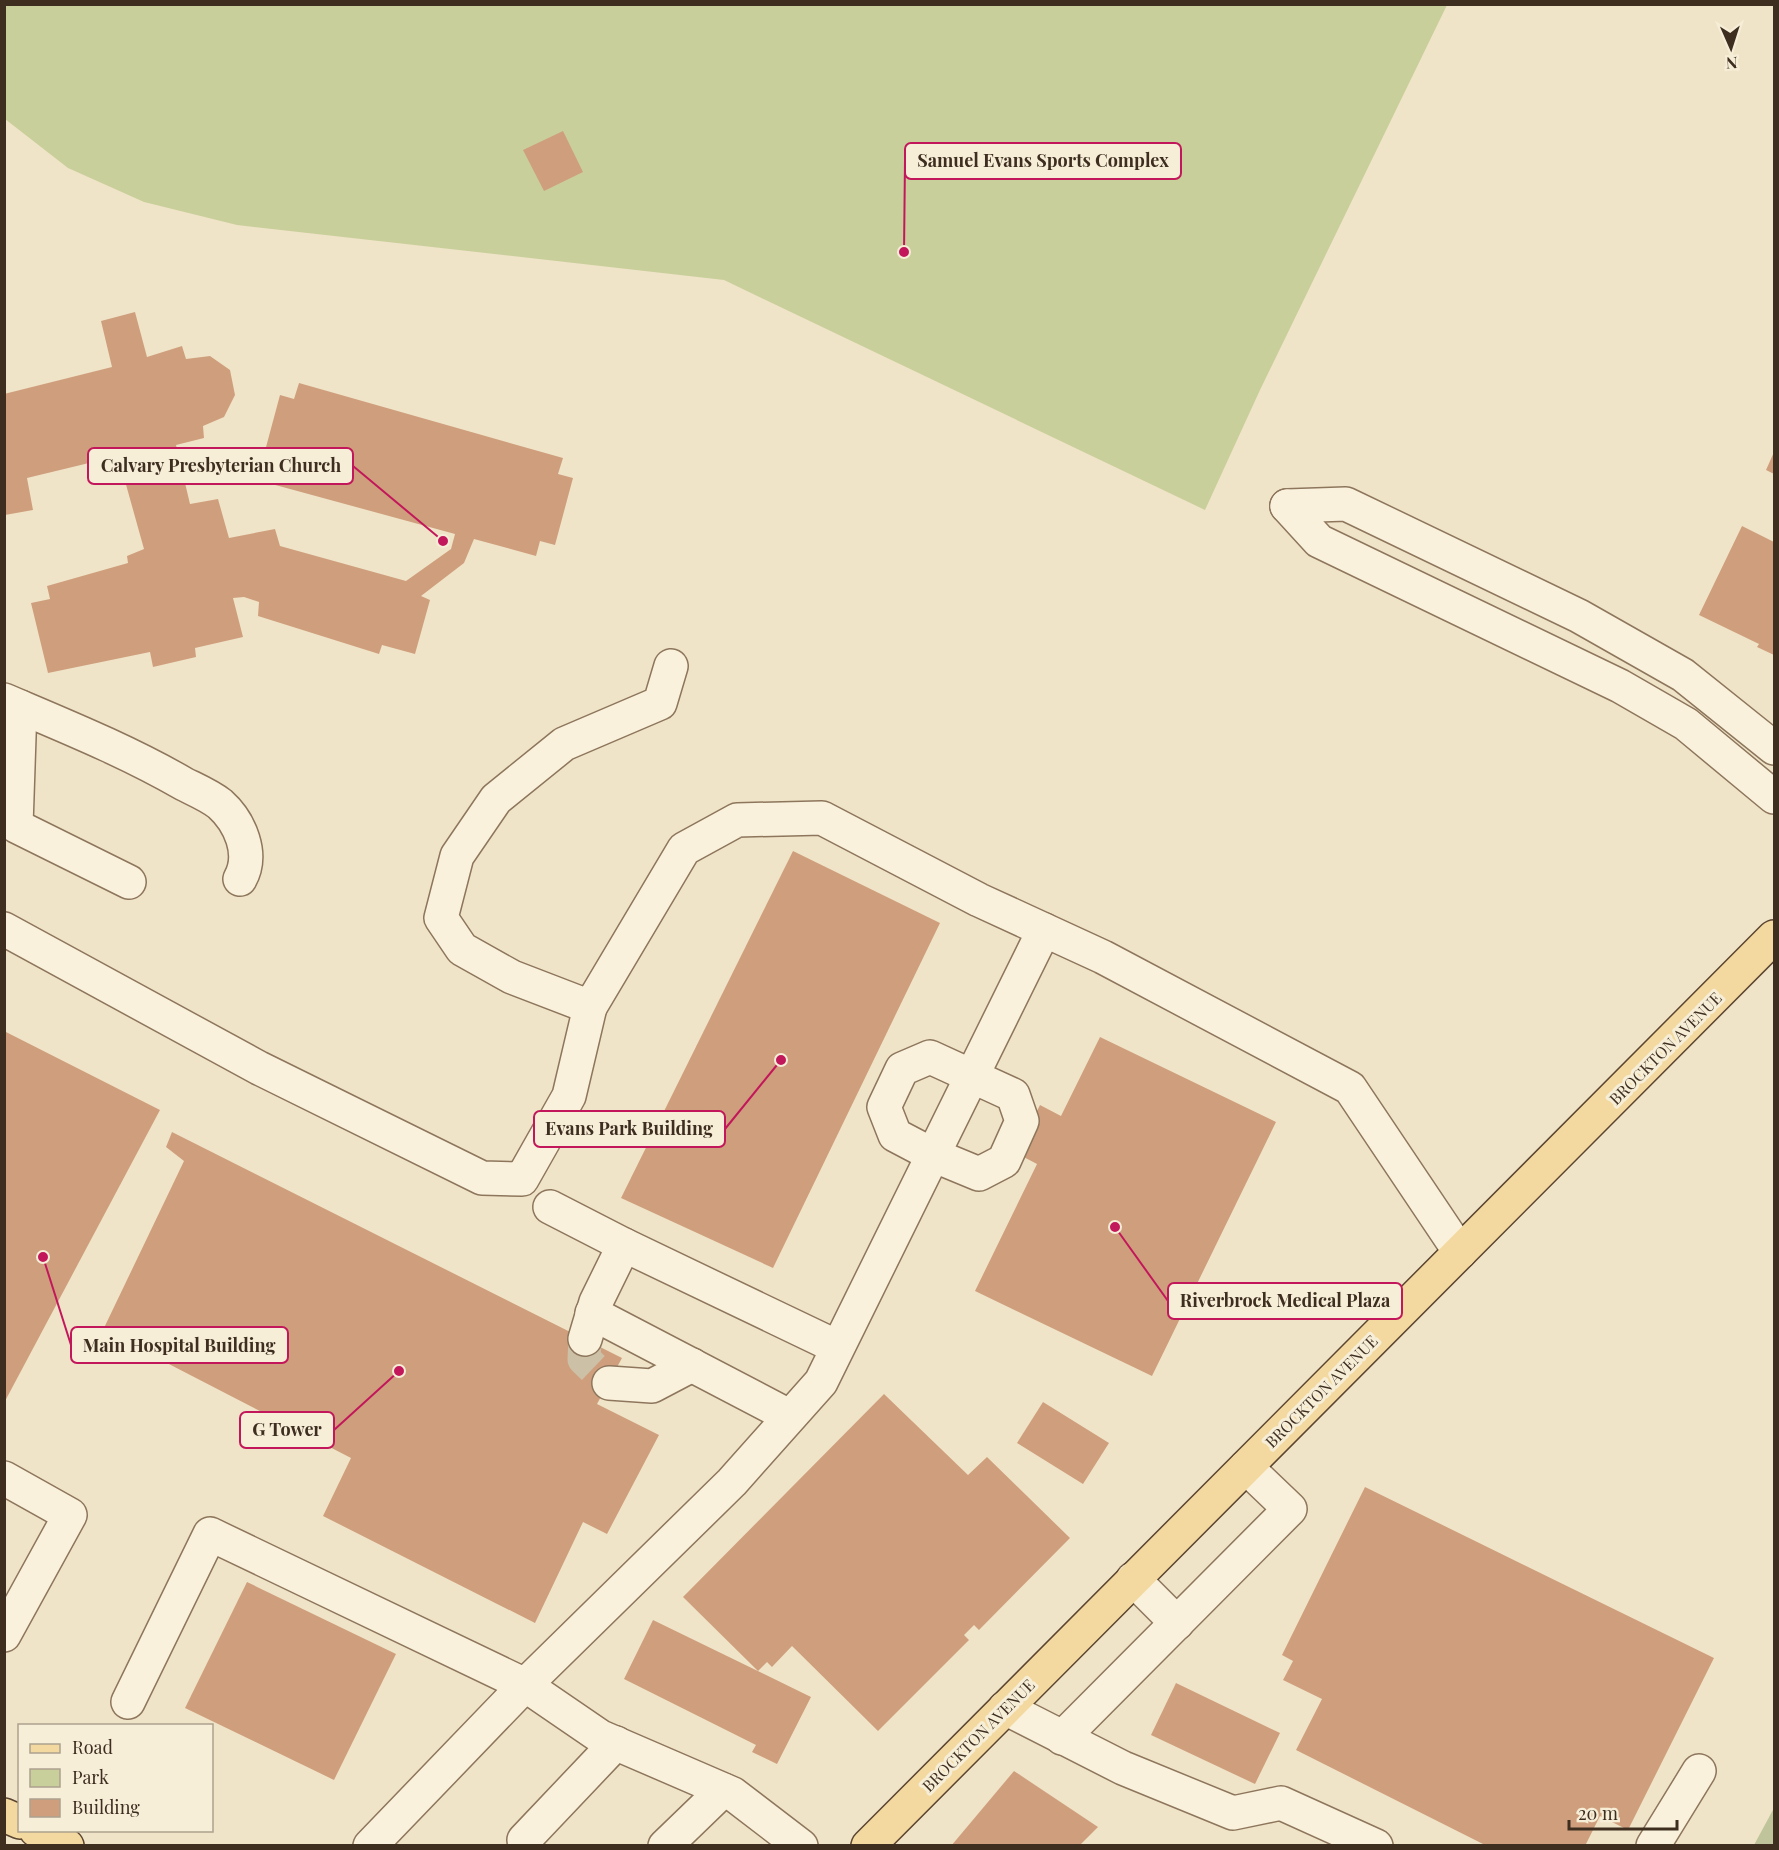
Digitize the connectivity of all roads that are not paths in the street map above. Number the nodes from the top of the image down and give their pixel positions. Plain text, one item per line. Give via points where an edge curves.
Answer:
1 (671, 666) dead end
2 (12, 703) edge
3 (1774, 748) edge
4 (1774, 797) edge
5 (240, 879) dead end
6 (129, 882) dead end
7 (4, 929) edge
8 (1044, 930) junction
9 (1774, 937) edge
10 (590, 1007) junction
11 (972, 1075) junction
12 (933, 1155) junction
13 (550, 1207) dead end
14 (624, 1245) junction
15 (1460, 1252) junction
16 (837, 1347) junction
17 (692, 1365) junction
18 (609, 1383) tunnel mouth
19 (789, 1416) junction
20 (1246, 1467) junction
21 (4, 1478) edge
22 (1134, 1580) junction
23 (1177, 1623) junction
24 (4, 1635) edge
25 (525, 1685) junction
26 (128, 1702) dead end
27 (1005, 1708) junction
28 (1062, 1738) junction
29 (616, 1743) junction
30 (1699, 1771) dead end
31 (723, 1790) junction
32 (4, 1815) edge
33 (18, 1821) edge
34 (40, 1832) edge
35 (881, 1842) edge
36 (526, 1843) edge
37 (67, 1845) edge
38 (370, 1845) edge
39 (665, 1845) edge
40 (801, 1845) edge
41 (1376, 1845) edge
42 (1653, 1845) edge

1 - 10 lane via 660,702 564,744 496,799 457,856 441,918 462,949 512,977
2 - 5 lane via 161,771 220,804 240,828 246,852
2 - 6 lane via 16,826
3 - 4 lane via 1683,675 1579,616 1346,504 1287,506 1319,541 1620,686 1686,724
7 - 10 lane via 259,1068 482,1178 522,1179 569,1096
8 - 10 lane via 822,818 737,820 684,849
8 - 11 lane
8 - 15 lane via 1103,957 1350,1088
9 - 15 main road, BROCKTON AVENUE
11 - 12 lane
11 - 12 lane via 930,1057 902,1069 884,1107 895,1134
11 - 12 lane via 1012,1095 1022,1121 1004,1161 979,1174
12 - 16 lane
13 - 14 lane
14 - 16 lane
14 - 17 lane via 589,1326
15 - 20 main road, BROCKTON AVENUE
16 - 19 lane via 820,1382
17 - 18 lane via 652,1386
17 - 19 lane
19 - 25 lane via 732,1482
20 - 22 main road, BROCKTON AVENUE
20 - 23 lane via 1290,1509
21 - 24 lane via 70,1515
22 - 23 lane
22 - 27 main road, BROCKTON AVENUE
23 - 28 lane
25 - 26 lane via 210,1534
25 - 29 lane via 601,1737
25 - 38 lane
27 - 28 lane
27 - 35 main road, BROCKTON AVENUE
28 - 41 lane via 1233,1813 1281,1803
29 - 31 lane
29 - 36 lane
30 - 42 lane
31 - 39 lane
31 - 40 lane
32 - 33 main road
34 - 37 main road

